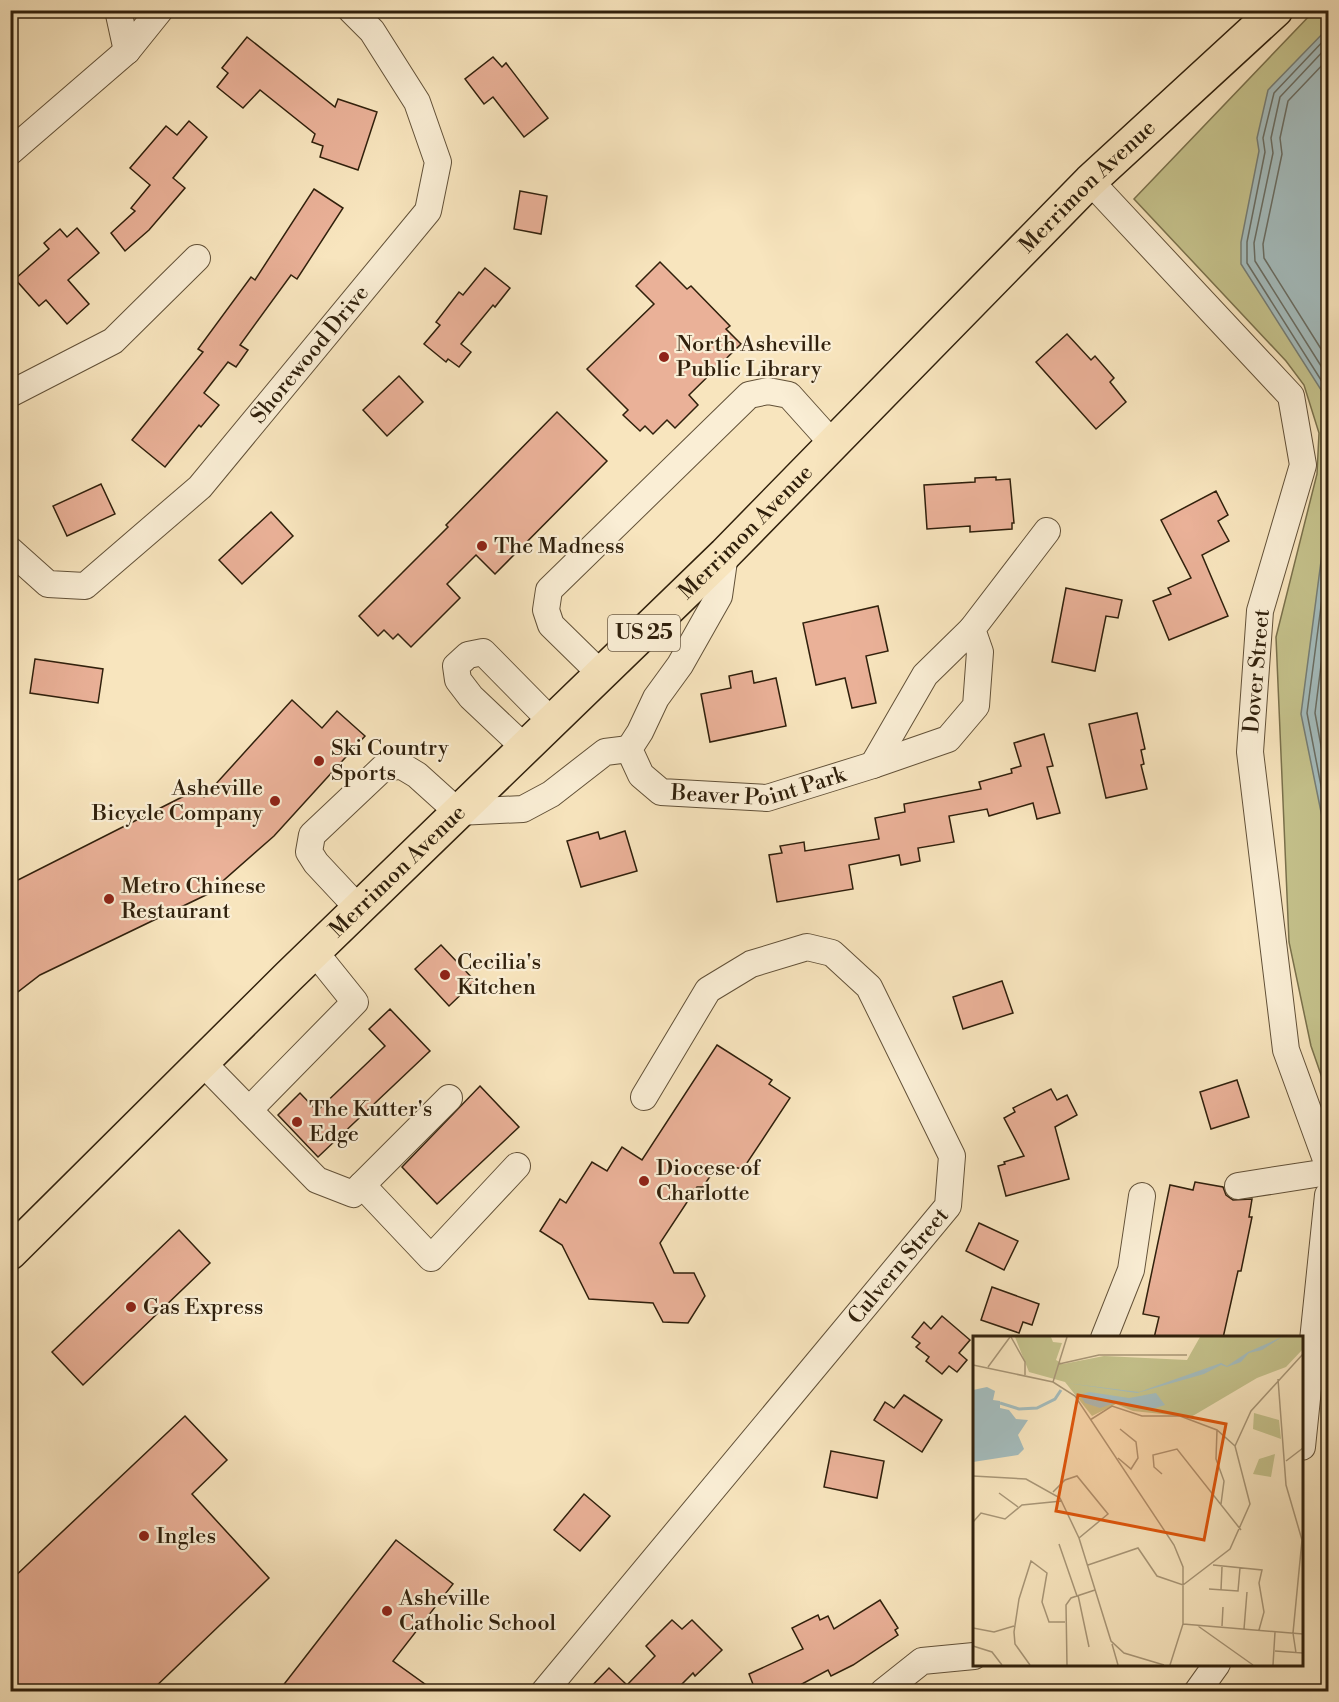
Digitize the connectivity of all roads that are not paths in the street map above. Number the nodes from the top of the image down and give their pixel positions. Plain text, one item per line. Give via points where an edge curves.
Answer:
1 (117, 10) edge
2 (160, 10) edge
3 (351, 10) edge
4 (1276, 10) edge
5 (128, 51) junction
6 (10, 152) edge
7 (1090, 180) junction
8 (197, 258) dead end
9 (10, 394) edge
10 (833, 444) junction
11 (1047, 531) dead end
12 (10, 550) edge
13 (725, 554) junction
14 (972, 629) junction
15 (601, 674) junction
16 (552, 722) junction
17 (525, 748) junction
18 (629, 749) junction
19 (873, 765) junction
20 (458, 812) junction
21 (359, 909) junction
22 (314, 951) junction
23 (202, 1062) junction
24 (644, 1097) dead end
25 (449, 1098) dead end
26 (249, 1110) junction
27 (1329, 1165) edge
28 (518, 1166) dead end
29 (1329, 1172) edge
30 (362, 1185) junction
31 (1238, 1186) dead end
32 (1329, 1195) edge
33 (1142, 1196) dead end
34 (10, 1253) edge
35 (1105, 1336) edge
36 (1303, 1435) edge
37 (973, 1656) edge
38 (1215, 1666) edge
39 (544, 1692) edge
40 (883, 1692) edge
41 (1197, 1692) edge

1 - 5 street
2 - 5 street
3 - 12 street, Shorewood Drive via 372,31 417,102 438,162 428,212 200,487 85,586 48,584
4 - 7 main road, Merrimon Avenue / US 25
5 - 6 street
7 - 10 main road, Merrimon Avenue / US 25
7 - 27 street, Dover Street via 1291,396 1303,465 1260,611 1250,752 1286,1050
8 - 9 street via 113,341
10 - 13 main road, Merrimon Avenue / US 25
10 - 15 street via 789,395 768,391 749,395 549,590 546,609 551,625
11 - 14 street, Beaver Point Park
13 - 15 main road, Merrimon Avenue / US 25
13 - 18 street via 718,596
14 - 19 street, Beaver Point Park via 925,675
14 - 19 street, Beaver Point Park via 980,652 976,706 948,739
15 - 16 main road, Merrimon Avenue / US 25
16 - 17 main road, Merrimon Avenue / US 25
16 - 17 street via 483,652 468,655 456,666 458,680 471,697
17 - 20 main road, Merrimon Avenue / US 25
18 - 19 street, Beaver Point Park via 641,775 661,792 767,798
18 - 20 street via 605,752 551,794 523,809
20 - 21 main road, Merrimon Avenue / US 25
20 - 21 street via 402,765 384,767 312,835 309,852
21 - 22 main road, Merrimon Avenue / US 25
22 - 23 main road, Merrimon Avenue / US 25
22 - 26 street via 355,1002
23 - 26 street
23 - 34 main road, Merrimon Avenue / US 25
24 - 39 street, Culvern Street via 708,990 752,964 807,947 832,953 869,987 952,1156 948,1206
25 - 30 street
26 - 30 street via 317,1180 353,1194
28 - 30 street via 431,1258
29 - 31 street
32 - 36 street
33 - 35 street via 1131,1270
37 - 40 street via 922,1661
38 - 41 street

